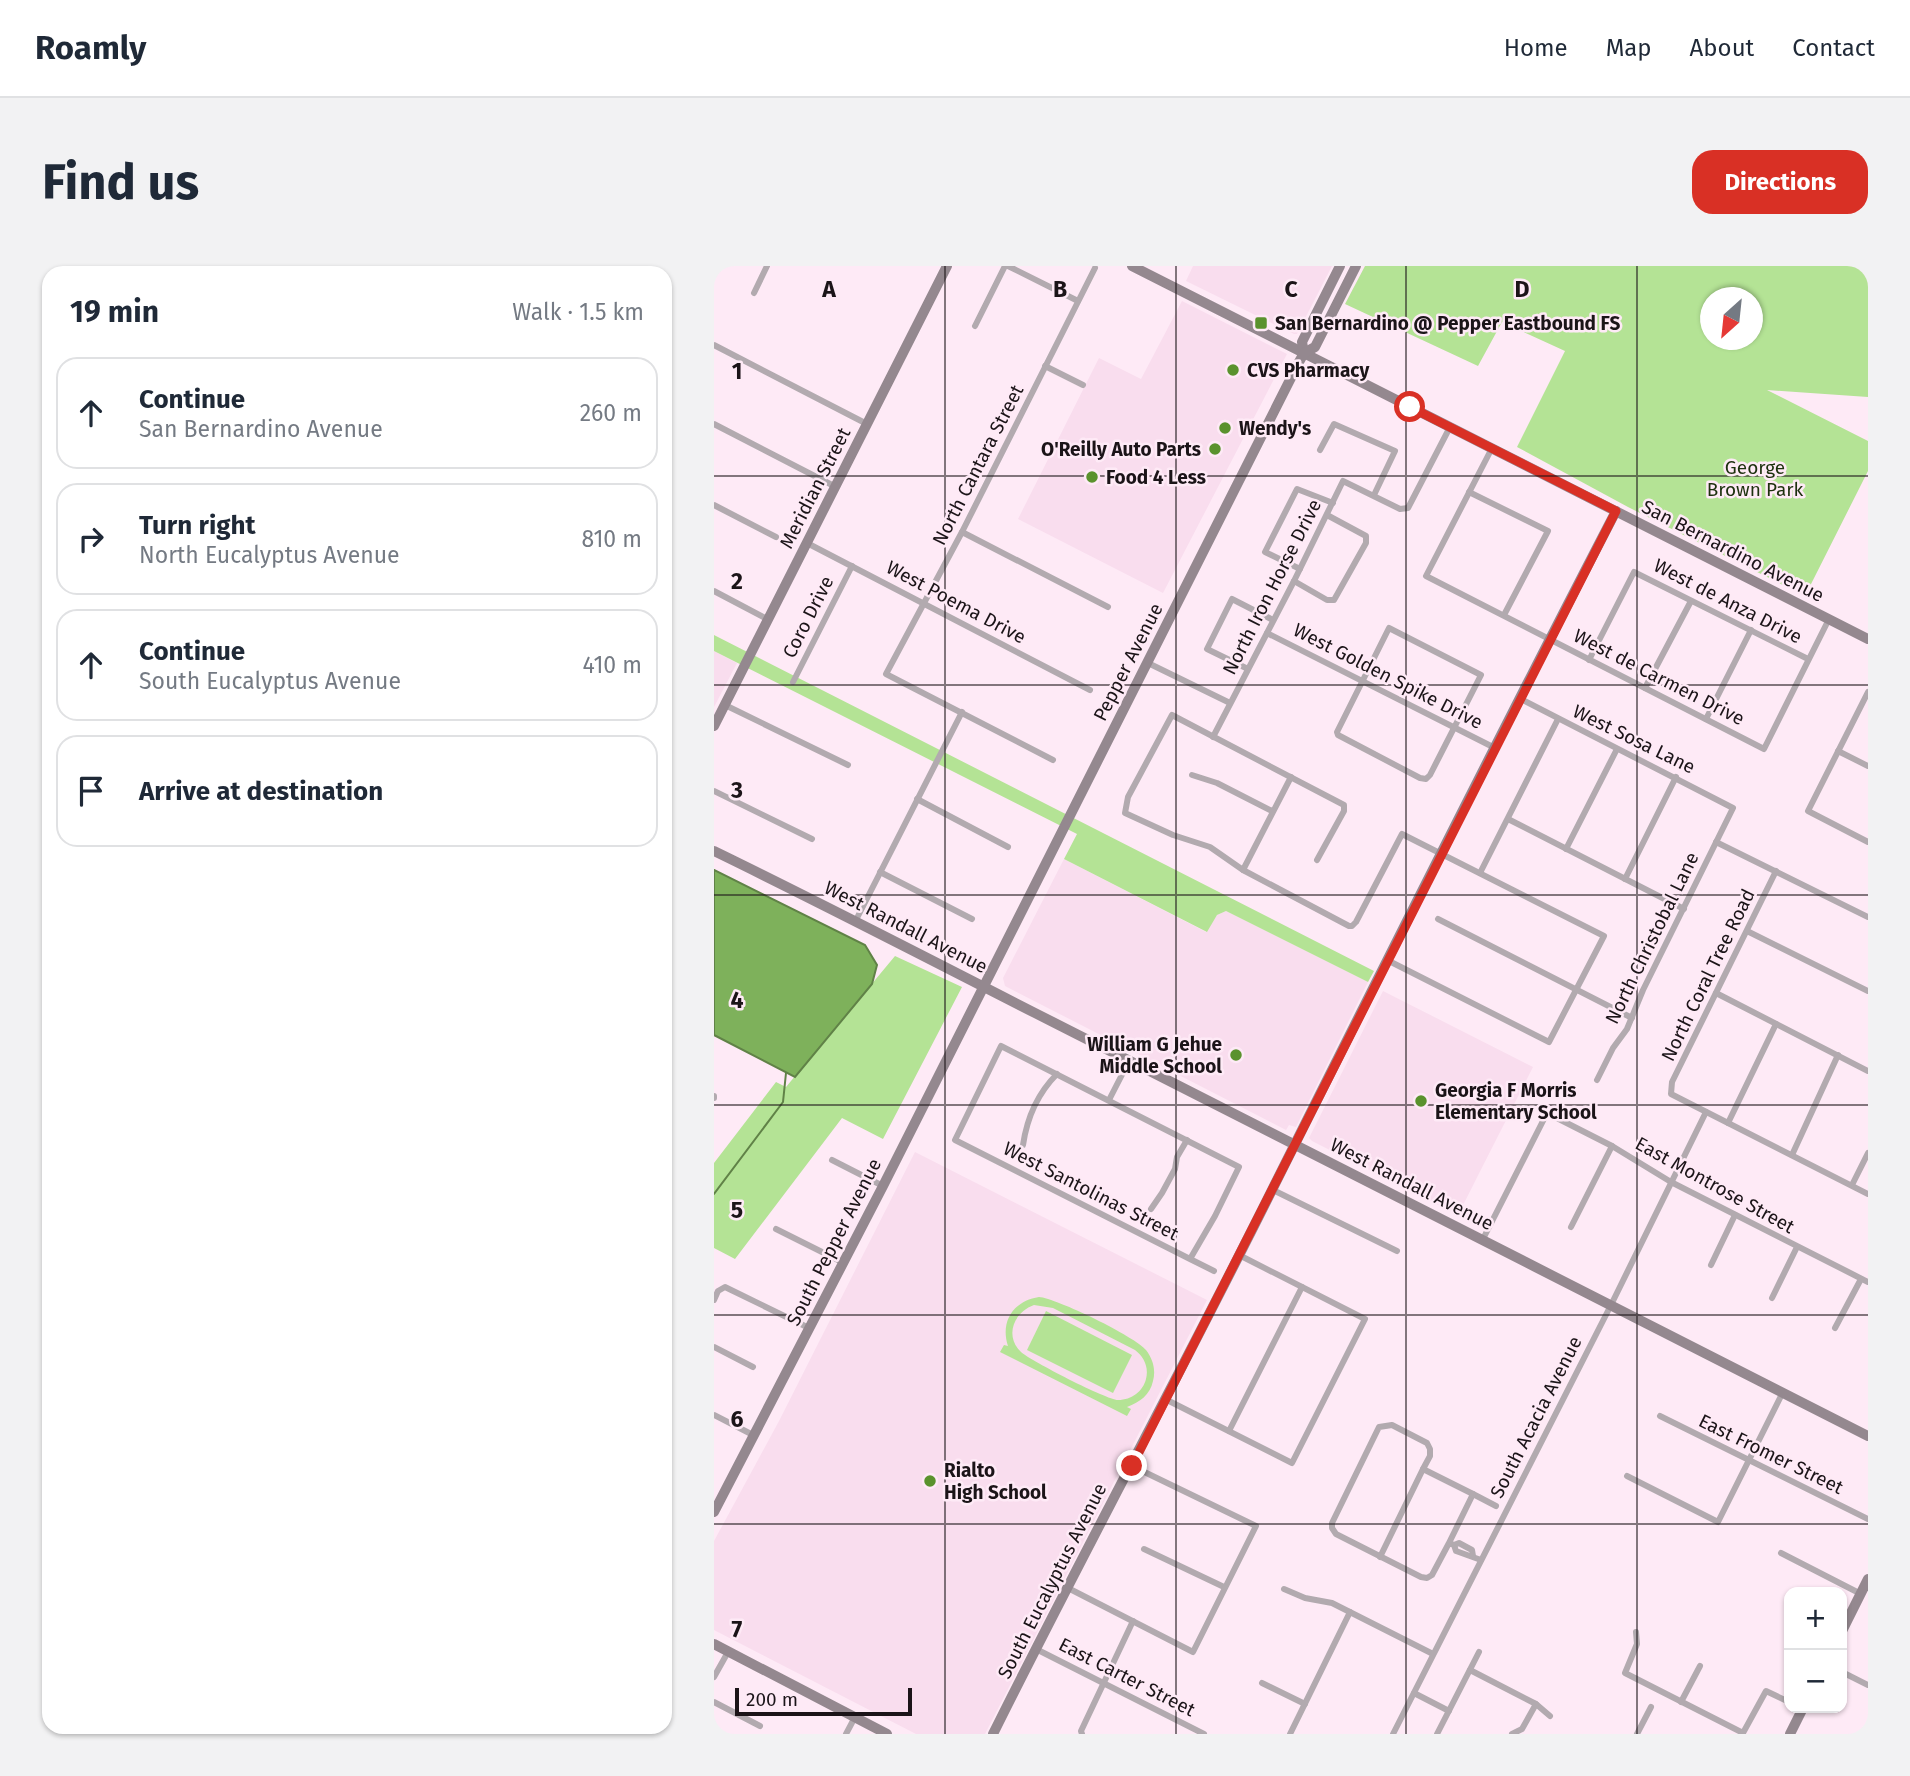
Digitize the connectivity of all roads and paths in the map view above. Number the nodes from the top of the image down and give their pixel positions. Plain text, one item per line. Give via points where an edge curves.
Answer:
1 (767, 266) edge
2 (947, 266) edge
3 (1007, 266) edge
4 (1132, 266) edge
5 (1340, 266) edge
6 (1356, 266) edge
7 (1095, 268) dead end
8 (754, 293) dead end
9 (1078, 301) junction
10 (975, 326) dead end
11 (714, 345) edge
12 (1304, 353) junction
13 (1045, 366) junction
14 (1083, 385) dead end
15 (714, 424) edge
16 (867, 424) junction
17 (1450, 427) junction
18 (1492, 448) junction
19 (1320, 450) dead end
20 (836, 487) junction
21 (1469, 492) junction
22 (1374, 495) junction
23 (1333, 503) junction
24 (714, 505) edge
25 (1616, 511) junction
26 (1327, 514) junction
27 (962, 532) junction
28 (776, 537) dead end
29 (807, 543) junction
30 (852, 566) junction
31 (1300, 569) junction
32 (1294, 581) junction
33 (714, 591) edge
34 (1691, 600) junction
35 (923, 602) junction
36 (1108, 607) dead end
37 (1504, 615) junction
38 (1829, 619) junction
39 (769, 620) junction
40 (1273, 620) junction
41 (1751, 630) junction
42 (1267, 633) junction
43 (1551, 639) junction
44 (1868, 639) edge
45 (1808, 659) junction
46 (1589, 660) junction
47 (1148, 663) junction
48 (1248, 669) junction
49 (1363, 681) junction
50 (793, 682) dead end
51 (1645, 688) junction
52 (1090, 690) dead end
53 (1868, 692) edge
54 (1521, 699) junction
55 (1230, 704) junction
56 (725, 705) junction
57 (962, 712) junction
58 (1558, 719) junction
59 (1706, 719) junction
60 (714, 726) edge
61 (1454, 728) junction
62 (1213, 737) junction
63 (1495, 748) junction
64 (1617, 749) junction
65 (1838, 751) junction
66 (1053, 760) dead end
67 (848, 765) dead end
68 (1868, 766) edge
69 (1192, 775) dead end
70 (1291, 777) junction
71 (1676, 777) junction
72 (714, 791) edge
73 (917, 799) junction
74 (1733, 808) joint
75 (1272, 811) junction
76 (1508, 819) junction
77 (812, 839) dead end
78 (1716, 842) junction
79 (1868, 842) edge
80 (1008, 847) dead end
81 (1566, 849) junction
82 (714, 851) edge
83 (1441, 852) junction
84 (1317, 860) dead end
85 (1243, 870) junction
86 (1776, 871) junction
87 (880, 872) junction
88 (1480, 873) junction
89 (1625, 878) junction
90 (1684, 909) junction
91 (1868, 917) edge
92 (972, 919) dead end
93 (1437, 919) dead end
94 (856, 920) junction
95 (1747, 931) junction
96 (1389, 961) junction
97 (984, 987) junction
98 (1576, 990) junction
99 (1868, 991) edge
100 (1716, 993) junction
101 (1632, 1018) junction
102 (1776, 1024) junction
103 (1838, 1055) junction
104 (1129, 1061) junction
105 (1868, 1071) edge
106 (1057, 1074) junction
107 (1597, 1080) dead end
108 (1109, 1100) junction
109 (1706, 1112) junction
110 (1728, 1123) junction
111 (1187, 1140) junction
112 (1294, 1145) junction
113 (1023, 1146) dead end
114 (1612, 1146) junction
115 (1868, 1153) edge
116 (1792, 1154) junction
117 (832, 1160) dead end
118 (1671, 1182) junction
119 (1852, 1185) junction
120 (883, 1186) junction
121 (1273, 1189) junction
122 (1868, 1194) edge
123 (1151, 1209) dead end
124 (1735, 1215) junction
125 (1571, 1227) dead end
126 (776, 1229) dead end
127 (1483, 1239) junction
128 (1797, 1247) junction
129 (1397, 1251) dead end
130 (1239, 1255) junction
131 (1190, 1259) junction
132 (842, 1262) junction
133 (1710, 1265) dead end
134 (1214, 1271) dead end
135 (1861, 1279) junction
136 (1868, 1283) edge
137 (1302, 1287) junction
138 (1772, 1298) dead end
139 (714, 1300) edge
140 (1612, 1303) junction
141 (809, 1328) junction
142 (1835, 1328) dead end
143 (714, 1347) edge
144 (753, 1367) dead end
145 (1783, 1392) junction
146 (1165, 1399) junction
147 (714, 1415) edge
148 (1661, 1416) dead end
149 (1229, 1431) junction
150 (755, 1436) junction
151 (1868, 1436) edge
152 (1749, 1462) junction
153 (1132, 1466) junction
154 (1423, 1469) junction
155 (1627, 1476) dead end
156 (1473, 1494) junction
157 (1496, 1506) dead end
158 (714, 1512) edge
159 (1868, 1519) edge
160 (1452, 1544) junction
161 (1466, 1547) junction
162 (1144, 1549) dead end
163 (1781, 1553) dead end
164 (1462, 1554) junction
165 (1473, 1556) junction
166 (1380, 1557) junction
167 (1481, 1560) junction
168 (1868, 1579) edge
169 (1066, 1587) junction
170 (1224, 1587) junction
171 (1284, 1589) dead end
172 (1861, 1594) junction
173 (1350, 1612) junction
174 (1133, 1621) junction
175 (1847, 1621) edge
176 (1636, 1632) dead end
177 (714, 1644) edge
178 (1036, 1649) junction
179 (728, 1651) junction
180 (1479, 1652) dead end
181 (1433, 1654) junction
182 (1700, 1667) dead end
183 (1470, 1670) junction
184 (1847, 1674) edge
185 (714, 1677) edge
186 (1262, 1683) dead end
187 (1102, 1684) junction
188 (1868, 1685) edge
189 (1414, 1693) junction
190 (1784, 1700) edge
191 (714, 1702) edge
192 (1681, 1702) junction
193 (1305, 1704) junction
194 (1536, 1704) junction
195 (1651, 1707) dead end
196 (1449, 1711) junction
197 (1800, 1713) edge
198 (1550, 1716) dead end
199 (855, 1717) junction
200 (760, 1726) dead end
201 (1743, 1733) edge
202 (846, 1734) edge
203 (887, 1734) edge
204 (993, 1734) edge
205 (1082, 1734) edge
206 (1204, 1734) edge
207 (1291, 1734) edge
208 (1393, 1734) edge
209 (1437, 1734) edge
210 (1512, 1734) edge
211 (1637, 1734) edge
212 (1790, 1734) edge

1 - 8 street
2 - 16 street, Meridian Street
3 - 9 street
3 - 10 street
4 - 12 street, San Bernardino Avenue
5 - 12 street, Pepper Avenue via 1302,342
6 - 12 street, Pepper Avenue via 1315,347
7 - 9 street, North Cantara Street
9 - 13 street, North Cantara Street
11 - 16 street
12 - 17 street, San Bernardino Avenue
12 - 47 street, Pepper Avenue
13 - 14 street
13 - 27 street, North Cantara Street
15 - 20 street
16 - 20 street, Meridian Street
17 - 18 street, San Bernardino Avenue
17 - 22 street via 1408,509
18 - 21 street
18 - 25 street, San Bernardino Avenue
19 - 22 street via 1334,424 1395,451
20 - 29 street, Meridian Street
21 - 37 street, West de Carmen Drive via 1426,576
21 - 37 street via 1548,531
22 - 23 street, North Iron Horse Drive via 1343,481
23 - 26 street, North Iron Horse Drive
23 - 31 street via 1297,489 1265,552
24 - 28 street
25 - 38 street, San Bernardino Avenue
25 - 43 street, South Eucalyptus Avenue
26 - 31 street, North Iron Horse Drive
26 - 32 street via 1366,536 1366,543 1334,600
27 - 35 street, North Cantara Street
27 - 36 street
29 - 30 street, West Poema Drive
29 - 39 street, Meridian Street
30 - 35 street, West Poema Drive
30 - 50 street, Coro Drive
31 - 32 street, North Iron Horse Drive
32 - 40 street, North Iron Horse Drive
33 - 39 street
34 - 41 street, West de Anza Drive
34 - 46 street, West de Anza Drive via 1634,572
34 - 51 street
35 - 52 street, West Poema Drive
35 - 57 street, North Cantara Street via 886,674
37 - 43 street, West de Carmen Drive
38 - 44 street, San Bernardino Avenue
38 - 45 street
39 - 56 street, Meridian Street
40 - 42 street, North Iron Horse Drive
40 - 48 street via 1232,599 1207,649
41 - 45 street, West de Anza Drive
41 - 59 street
42 - 48 street, North Iron Horse Drive
42 - 49 street, West Golden Spike Drive
43 - 46 street, West de Carmen Drive
43 - 54 street, South Eucalyptus Avenue
45 - 59 street, West de Carmen Drive via 1764,749
46 - 51 street, West de Carmen Drive
47 - 55 street
47 - 97 street, Pepper Avenue
48 - 55 street, North Iron Horse Drive
49 - 61 street, West Golden Spike Drive
49 - 61 street via 1338,735 1420,778 1430,775
49 - 61 street via 1389,628 1482,675
51 - 59 street, West de Carmen Drive
53 - 65 street
54 - 58 street, West Sosa Lane
54 - 63 street, South Eucalyptus Avenue
55 - 62 street, North Iron Horse Drive
56 - 60 street, Meridian Street
56 - 67 street
57 - 66 street
57 - 73 street
58 - 64 street, West Sosa Lane
58 - 76 street
61 - 63 street, West Golden Spike Drive
62 - 70 street
62 - 85 street via 1172,715 1128,797 1125,813 1210,847
63 - 83 street, South Eucalyptus Avenue
64 - 71 street, West Sosa Lane
64 - 81 street
65 - 68 street
65 - 79 street via 1808,811
69 - 75 street
70 - 75 street
70 - 84 street via 1344,805
71 - 74 street, West Sosa Lane
71 - 89 street
72 - 77 street
73 - 80 street
73 - 87 street
74 - 78 street, North Christobal Lane
75 - 85 street
76 - 81 street
76 - 88 street
78 - 86 street
78 - 90 street, North Christobal Lane
81 - 89 street
82 - 94 street, West Randall Avenue
83 - 85 street via 1402,834 1352,926
83 - 88 street
83 - 96 street, South Eucalyptus Avenue
86 - 91 street
86 - 95 street, North Coral Tree Road
87 - 92 street
87 - 94 street
88 - 98 street via 1604,936
89 - 90 street
90 - 101 street, North Christobal Lane
93 - 98 street
94 - 97 street, West Randall Avenue
95 - 99 street
95 - 100 street, North Coral Tree Road
96 - 98 street via 1549,1042
96 - 112 street, South Eucalyptus Avenue
97 - 104 street, West Randall Avenue
97 - 120 street, South Pepper Avenue
98 - 101 street
100 - 102 street
100 - 109 street, North Coral Tree Road via 1672,1082 1671,1094
101 - 107 street, North Christobal Lane
102 - 103 street
102 - 110 street
103 - 105 street
103 - 116 street
104 - 108 street
104 - 112 street, West Randall Avenue
106 - 108 street
106 - 113 street via 1037,1100
106 - 131 street, West Santolinas Street via 1002,1046 955,1140
108 - 111 street
109 - 110 street
109 - 118 street, South Acacia Avenue
110 - 116 street
111 - 123 street
111 - 131 street via 1239,1167
112 - 121 street, South Eucalyptus Avenue
112 - 127 street, West Randall Avenue
114 - 118 street, East Montrose Street
114 - 125 street
114 - 127 street, East Montrose Street via 1547,1113
115 - 119 street
116 - 119 street
117 - 120 street
118 - 124 street, East Montrose Street
118 - 140 street, South Acacia Avenue
119 - 122 street
120 - 132 street, South Pepper Avenue
121 - 129 street
121 - 130 street, South Eucalyptus Avenue
124 - 128 street, East Montrose Street
124 - 133 street
126 - 132 street
127 - 140 street, West Randall Avenue
128 - 135 street, East Montrose Street
128 - 138 street
130 - 137 street
130 - 146 street, South Eucalyptus Avenue
131 - 134 street, West Santolinas Street
132 - 141 street, South Pepper Avenue
135 - 136 street, East Montrose Street
135 - 142 street
137 - 149 street
137 - 149 street via 1365,1319 1292,1463
139 - 141 street via 725,1287
140 - 145 street, West Randall Avenue
140 - 167 street, South Acacia Avenue
141 - 150 street, South Pepper Avenue
143 - 144 street
145 - 151 street, West Randall Avenue
145 - 152 street
146 - 149 street
146 - 153 street, South Eucalyptus Avenue
147 - 150 street
148 - 152 street, East Fromer Street
150 - 158 street, South Pepper Avenue
152 - 155 street via 1718,1521
152 - 159 street, East Fromer Street
153 - 169 street, South Eucalyptus Avenue
153 - 170 street via 1256,1526
154 - 156 street
154 - 166 street
154 - 166 street via 1430,1456 1427,1443 1391,1425 1379,1427 1332,1528
156 - 157 street
156 - 160 street
160 - 161 street
160 - 164 street
160 - 166 street via 1427,1578
161 - 164 street
161 - 165 street
162 - 170 street
163 - 172 street
164 - 165 street
165 - 167 street
167 - 181 street, South Acacia Avenue
168 - 172 street
169 - 174 street
169 - 178 street, South Eucalyptus Avenue
170 - 174 street via 1193,1652
171 - 173 street
172 - 175 street
173 - 181 street
173 - 193 street
174 - 187 street
176 - 192 street via 1637,1644 1625,1673
177 - 179 street
178 - 187 street, East Carter Street
178 - 204 street, South Eucalyptus Avenue
179 - 185 street
179 - 199 street
180 - 183 street
181 - 189 street, South Acacia Avenue
182 - 192 street
183 - 194 street
183 - 196 street
184 - 188 street
186 - 193 street
187 - 205 street
187 - 206 street, East Carter Street
189 - 196 street
189 - 208 street, South Acacia Avenue
190 - 201 street via 1766,1691
191 - 200 street
192 - 201 street
193 - 207 street
194 - 198 street
194 - 210 street via 1522,1729
195 - 211 street
196 - 209 street
197 - 212 street
199 - 202 street
199 - 203 street

